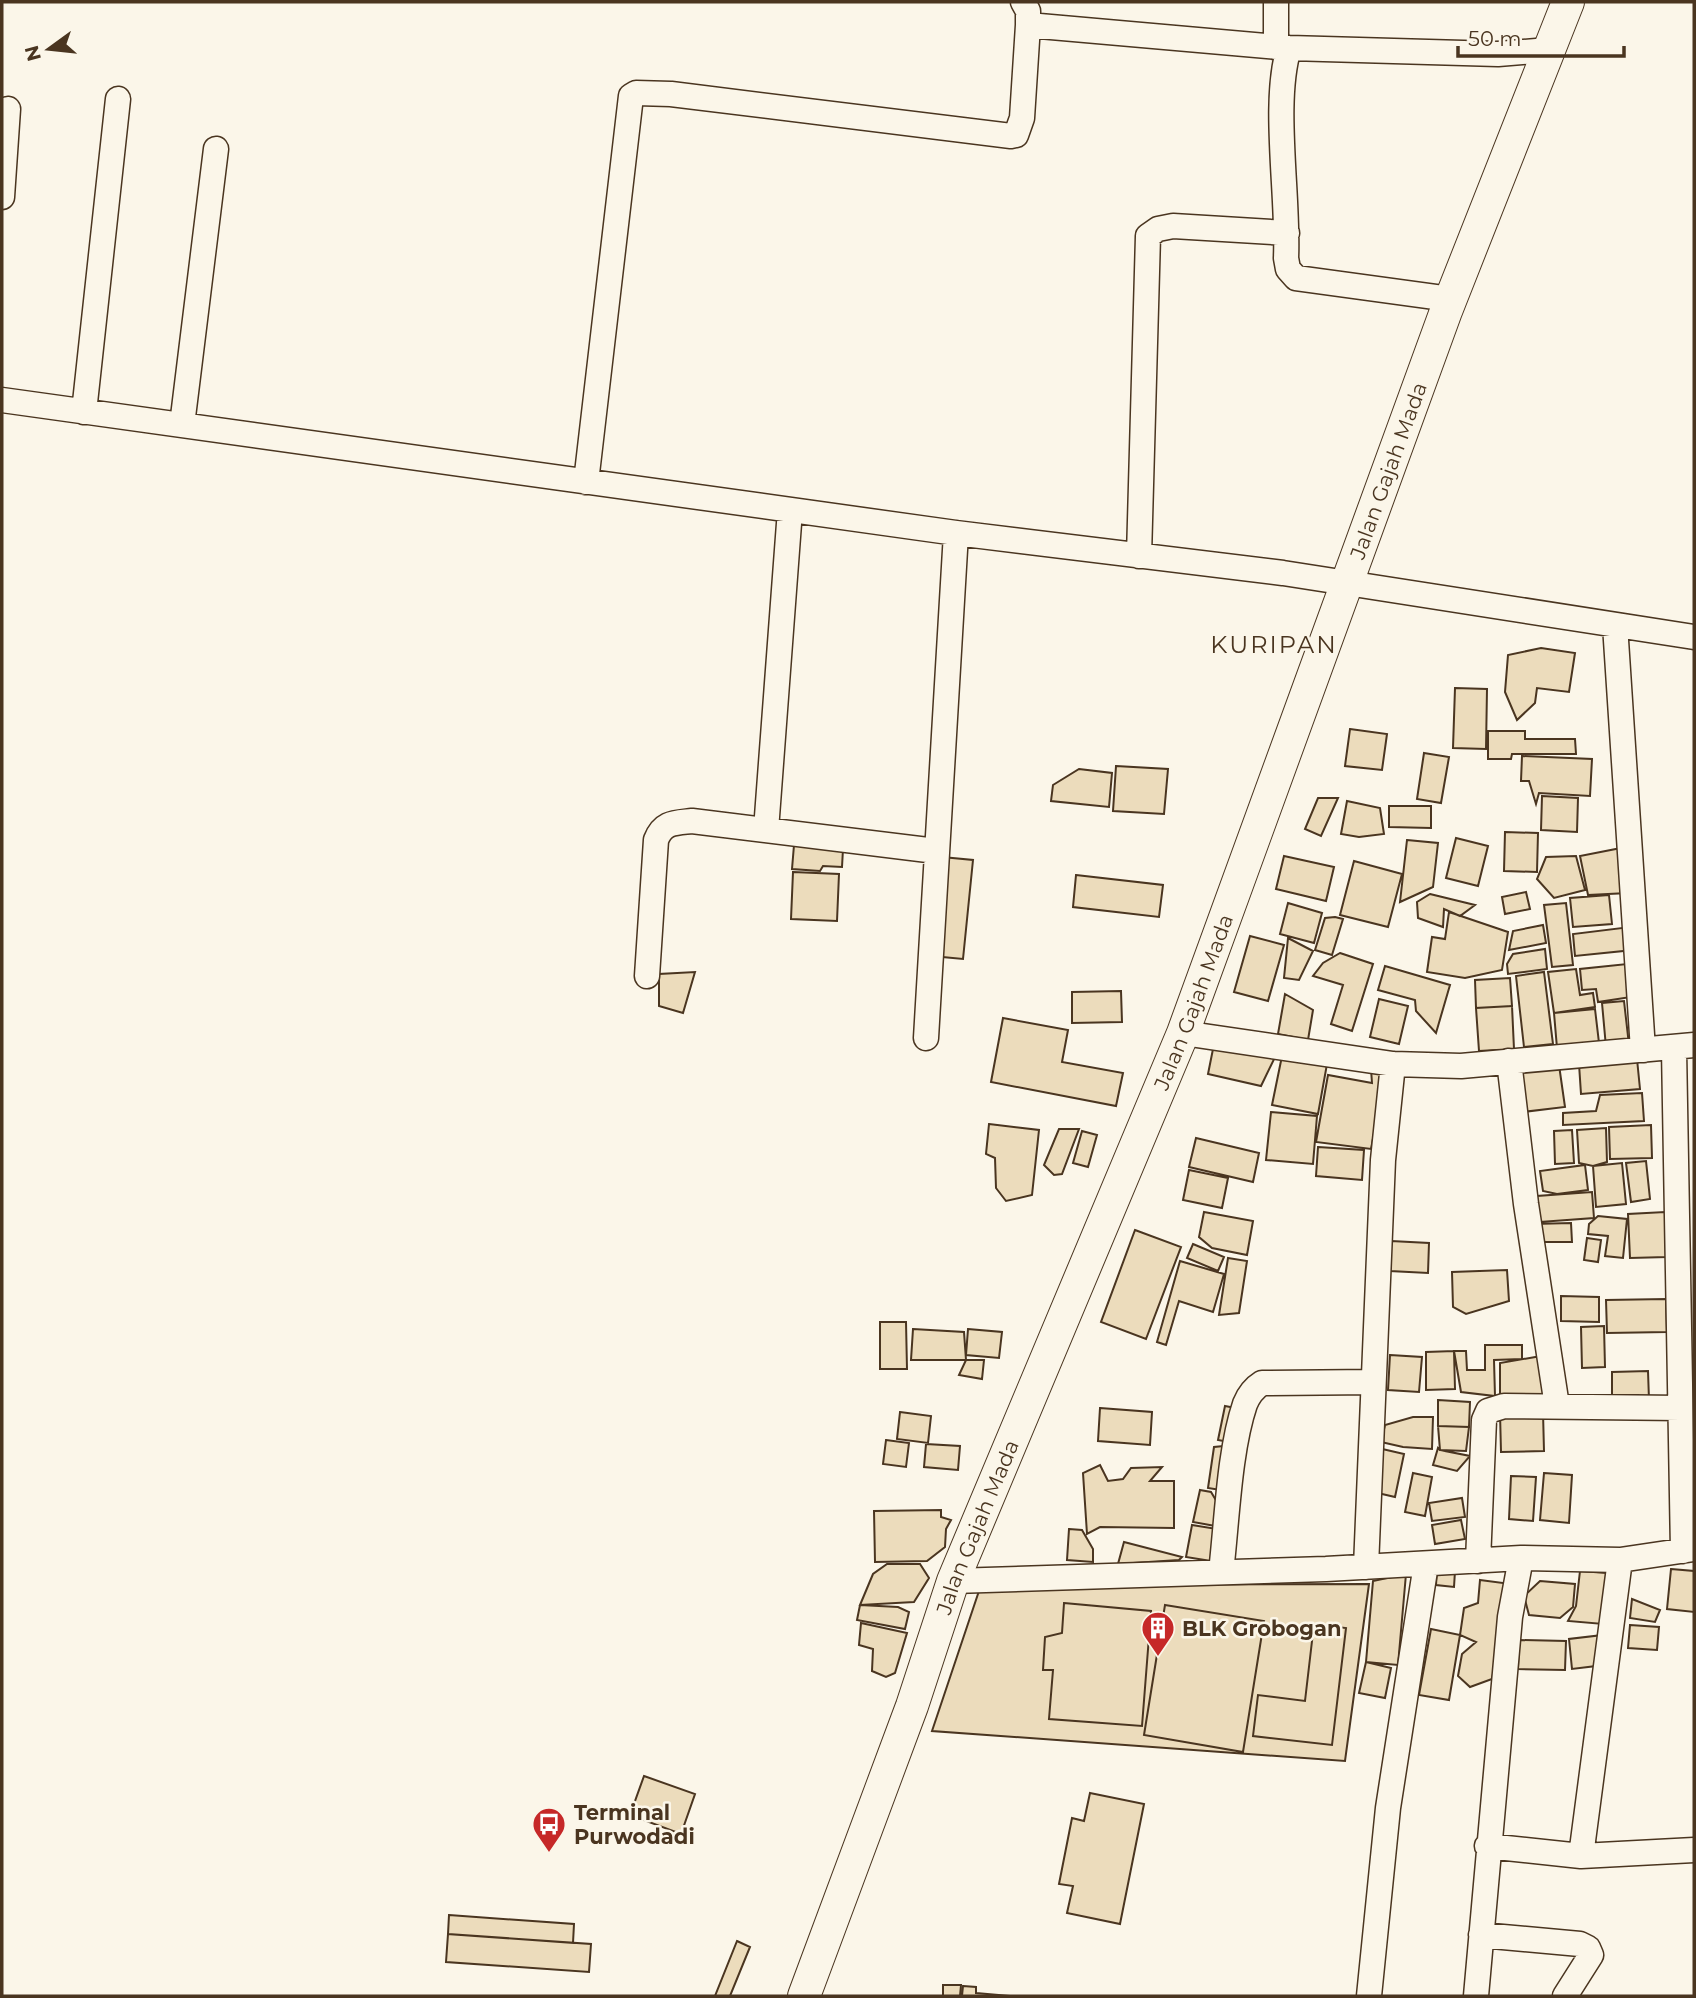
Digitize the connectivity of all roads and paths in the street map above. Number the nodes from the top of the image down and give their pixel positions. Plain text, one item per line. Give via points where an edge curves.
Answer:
1 (1276, 2) edge
2 (1568, 2) edge
3 (1026, 13) edge
4 (1283, 48) junction
5 (1548, 50) junction
6 (118, 99) dead end
7 (8, 109) dead end
8 (216, 149) dead end
9 (2, 197) edge
10 (1287, 233) junction
11 (1450, 299) junction
12 (2, 400) edge
13 (84, 412) junction
14 (182, 425) junction
15 (586, 482) junction
16 (790, 510) junction
17 (956, 533) junction
18 (1139, 556) junction
19 (1346, 582) junction
20 (1615, 625) junction
21 (1694, 637) edge
22 (766, 830) junction
23 (936, 851) junction
24 (647, 975) dead end
25 (1183, 1034) junction
26 (926, 1038) dead end
27 (1684, 1047) edge
28 (1643, 1050) junction
29 (1509, 1061) junction
30 (1393, 1064) junction
31 (1686, 1228) edge
32 (1373, 1382) junction
33 (1557, 1406) junction
34 (1680, 1408) junction
35 (1688, 1550) edge
36 (1521, 1558) junction
37 (1620, 1560) junction
38 (1478, 1561) junction
39 (1426, 1564) junction
40 (1366, 1567) junction
41 (1221, 1572) junction
42 (953, 1581) junction
43 (1487, 1846) junction
44 (1694, 1850) edge
45 (1581, 1856) junction
46 (1481, 1935) junction
47 (804, 1996) edge
48 (1369, 1996) edge
49 (1476, 1996) edge
50 (1565, 1996) edge

1 - 4 street
2 - 5 main road, Jalan Gajah Mada
3 - 4 street
3 - 15 street via 1022,118 1016,135 671,94 631,96
4 - 5 street via 1498,54
4 - 10 street
5 - 11 main road, Jalan Gajah Mada
6 - 13 street
7 - 9 street
8 - 14 street
10 - 11 street via 1288,269 1297,278
10 - 18 street via 1173,226 1148,236
11 - 19 main road, Jalan Gajah Mada
12 - 13 street
13 - 14 street
14 - 15 street
15 - 16 street
16 - 17 street
16 - 22 street
17 - 18 street
17 - 23 street
18 - 19 street
19 - 20 street
19 - 25 main road, Jalan Gajah Mada
20 - 21 street
20 - 28 street
22 - 23 street
22 - 24 street via 692,821 667,824 660,830
23 - 26 street
25 - 30 street
25 - 42 main road, Jalan Gajah Mada
27 - 28 street
27 - 31 street
28 - 29 street
29 - 30 street via 1461,1066
29 - 33 street
30 - 32 street via 1383,1160
31 - 34 street
32 - 40 street
32 - 41 street via 1262,1383 1253,1389 1237,1446
33 - 34 street
33 - 38 street via 1504,1406 1486,1415
34 - 35 street
35 - 37 street
36 - 37 street
36 - 38 street
36 - 43 street via 1510,1617
37 - 45 street
38 - 39 street
39 - 40 street
39 - 48 street via 1388,1808
40 - 41 street
41 - 42 street
42 - 47 main road, Jalan Gajah Mada via 912,1706
43 - 45 street
43 - 46 street
44 - 45 street
46 - 49 street
46 - 50 street via 1588,1948 1591,1955

